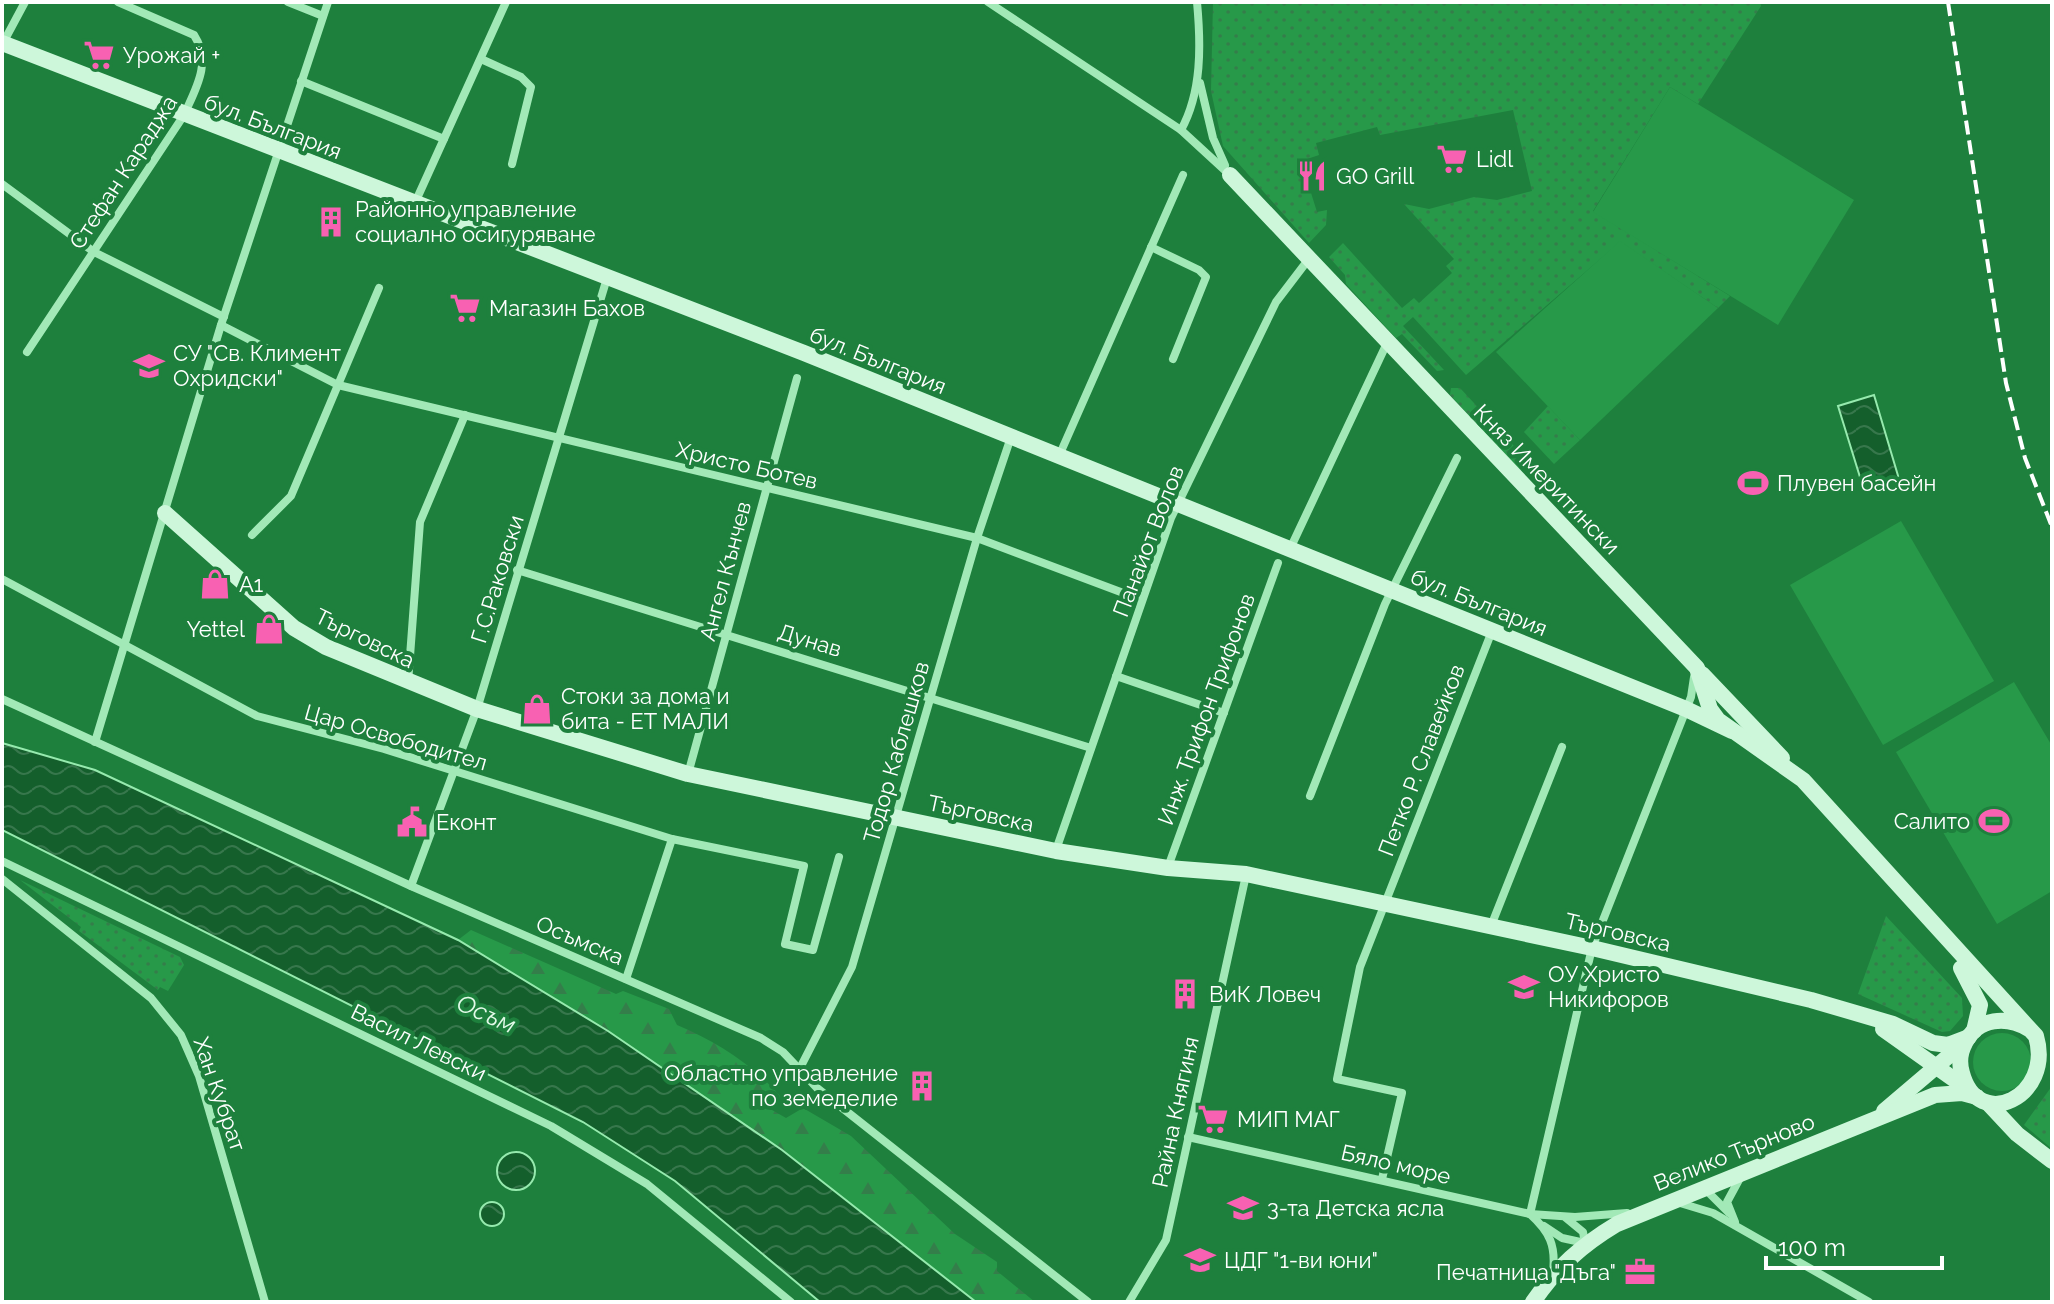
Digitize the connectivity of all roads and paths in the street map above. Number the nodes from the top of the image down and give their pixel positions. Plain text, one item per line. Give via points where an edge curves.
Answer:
1 (25, 2) edge
2 (118, 2) edge
3 (288, 2) edge
4 (328, 2) edge
5 (506, 2) edge
6 (988, 2) edge
7 (1197, 2) edge
8 (323, 16) junction
9 (2, 43) edge
10 (481, 59) junction
11 (1198, 74) junction
12 (301, 81) junction
13 (184, 115) junction
14 (1181, 130) junction
15 (444, 139) junction
16 (277, 151) junction
17 (512, 164) dead end
18 (1183, 175) dead end
19 (1230, 175) junction
20 (2, 184) edge
21 (414, 205) junction
22 (1151, 247) junction
23 (94, 252) junction
24 (1308, 260) junction
25 (607, 278) junction
26 (379, 288) dead end
27 (222, 321) junction
28 (1387, 343) junction
29 (27, 352) dead end
30 (1173, 359) dead end
31 (797, 378) dead end
32 (338, 385) junction
33 (465, 415) junction
34 (1011, 437) junction
35 (558, 439) junction
36 (1058, 456) junction
37 (1457, 458) dead end
38 (766, 487) junction
39 (1177, 505) junction
40 (165, 513) junction
41 (252, 535) dead end
42 (977, 538) junction
43 (1290, 549) junction
44 (1278, 563) dead end
45 (517, 570) junction
46 (2, 579) edge
47 (1390, 590) junction
48 (1142, 600) junction
49 (1492, 630) junction
50 (727, 633) junction
51 (126, 646) junction
52 (1680, 651) junction
53 (1697, 668) junction
54 (1116, 676) junction
55 (408, 684) junction
56 (930, 697) junction
57 (2, 699) edge
58 (477, 709) junction
59 (1686, 709) junction
60 (1224, 713) junction
61 (1732, 731) junction
62 (95, 742) junction
63 (1562, 747) dead end
64 (1091, 748) junction
65 (454, 772) junction
66 (688, 774) junction
67 (1803, 780) junction
68 (1310, 796) dead end
69 (895, 818) junction
70 (672, 839) junction
71 (1056, 851) junction
72 (839, 857) dead end
73 (2, 861) edge
74 (1168, 868) junction
75 (1246, 874) junction
76 (2, 879) edge
77 (411, 886) junction
78 (1385, 903) junction
79 (1931, 924) junction
80 (1491, 926) junction
81 (1592, 948) junction
82 (626, 979) junction
83 (1847, 1009) junction
84 (2032, 1032) junction
85 (1893, 1034) junction
86 (1969, 1037) junction
87 (2052, 1051) edge
88 (1937, 1067) junction
89 (799, 1070) junction
90 (1979, 1097) junction
91 (1900, 1098) junction
92 (1874, 1119) junction
93 (1188, 1137) junction
94 (2052, 1161) edge
95 (1745, 1173) junction
96 (1382, 1179) junction
97 (1704, 1189) junction
98 (1668, 1203) junction
99 (1649, 1210) junction
100 (1713, 1213) junction
101 (1530, 1214) junction
102 (1730, 1215) junction
103 (1562, 1216) junction
104 (1544, 1226) junction
105 (1738, 1226) junction
106 (1585, 1243) junction
107 (1553, 1272) junction
108 (265, 1302) edge
109 (791, 1302) edge
110 (1088, 1302) edge
111 (1129, 1302) edge
112 (1533, 1302) edge
113 (1869, 1302) edge

1 - 9 street
2 - 13 street, Стефан Караджа via 180,27 201,46 201,74
3 - 8 street
4 - 8 street
5 - 10 street
6 - 14 street, Княз Имеритински
7 - 11 street
8 - 12 street
9 - 13 street, бул. България
10 - 15 street
10 - 17 street via 531,87
11 - 14 street
11 - 19 street via 1213,138
12 - 15 street
12 - 16 street
13 - 16 street, бул. България
13 - 23 street, Стефан Караджа
14 - 19 street, Княз Имеритински
15 - 21 street
16 - 21 street, бул. България
16 - 27 street
18 - 22 street
19 - 24 street, Княз Имеритински
20 - 23 street
21 - 25 street, бул. България
22 - 30 street via 1206,277
22 - 36 street
23 - 27 street
23 - 29 street, Стефан Караджа
24 - 28 street, Княз Имеритински
24 - 39 street, Панайот Волов via 1276,302
25 - 34 street, бул. България
25 - 35 street, Г.С.Раковски
26 - 32 street
27 - 32 street, Христо Ботев
27 - 40 street
28 - 43 street
28 - 52 street, Княз Имеритински
31 - 38 street, Ангел Кънчев
32 - 33 street, Христо Ботев
32 - 41 street via 291,496
33 - 35 street, Христо Ботев
33 - 55 street via 420,522
34 - 36 street, бул. България
34 - 42 street, Тодор Каблешков
35 - 38 street, Христо Ботев
35 - 45 street, Г.С.Раковски
36 - 39 street, бул. България
37 - 47 street
38 - 42 street, Христо Ботев
38 - 50 street, Ангел Кънчев
39 - 43 street, бул. България
39 - 48 street, Панайот Волов
40 - 51 street
40 - 55 street, Търговска via 294,628
42 - 48 street, Христо Ботев
42 - 56 street, Тодор Каблешков
43 - 47 street, бул. България
44 - 60 street, Инж. Трифон Трифонов
45 - 50 street, Дунав
45 - 58 street, Г.С.Раковски
46 - 51 street, Цар Освободител
47 - 49 street, бул. България
47 - 68 street
48 - 54 street, Панайот Волов
49 - 59 street, бул. България
49 - 78 street, Петко Р. Славейков
50 - 56 street, Дунав
50 - 66 street, Ангел Кънчев
51 - 62 street
51 - 65 street, Цар Освободител via 257,716
52 - 53 street, Княз Имеритински
52 - 59 street via 1694,677
53 - 61 street, Княз Имеритински via 1710,709
53 - 67 street
54 - 60 street
54 - 64 street, Панайот Волов
55 - 58 street, Търговска
56 - 64 street, Дунав
56 - 69 street, Тодор Каблешков
57 - 62 street, Осъмска
58 - 65 street, Г.С.Раковски
58 - 66 street, Търговска
59 - 61 street, бул. България
59 - 81 street
60 - 74 street, Инж. Трифон Трифонов
61 - 67 street, Княз Имеритински
62 - 77 street, Осъмска
63 - 80 street
64 - 71 street, Панайот Волов
65 - 70 street, Цар Освободител
65 - 77 street, Г.С.Раковски
66 - 69 street, Търговска
67 - 79 street, Княз Имеритински
69 - 71 street, Търговска
69 - 89 street, Тодор Каблешков via 852,967
70 - 72 street, Цар Освободител via 804,866 785,944 813,950
70 - 82 street
71 - 74 street, Търговска
73 - 109 street, Васил Левски via 551,1126 647,1184
74 - 75 street, Търговска
75 - 78 street, Търговска
75 - 93 street, Райна Княгиня
76 - 108 street, Хан Кубрат via 151,998 181,1035 199,1076
77 - 82 street, Осъмска
78 - 80 street, Търговска
78 - 96 street, Петко Р. Славейков via 1360,967 1337,1079 1402,1093
79 - 84 street, Княз Имеритински
79 - 86 street via 1977,994 1980,1017
80 - 81 street, Търговска
81 - 83 street, Търговска
81 - 101 street
82 - 89 street, Осъмска via 761,1038
83 - 85 street
83 - 86 street via 1933,1043 1948,1045
84 - 86 street via 2018,1023 1995,1020
84 - 87 street, Княз Имеритински
84 - 90 street, Велико Търново via 2044,1065 2034,1089 2013,1103
85 - 88 street
85 - 91 street via 1915,1066
86 - 88 street
86 - 90 street via 1960,1068
88 - 90 street
88 - 91 street
89 - 110 street, Осъмска
90 - 92 street, Велико Търново via 1935,1095
90 - 94 street
91 - 92 street
92 - 95 street, Велико Търново
93 - 96 street, Бяло море
93 - 111 street, Райна Княгиня via 1166,1240
95 - 97 street, Велико Търново
95 - 102 street via 1727,1202
96 - 101 street, Бяло море
97 - 98 street, Велико Търново
97 - 100 street
97 - 102 street
98 - 99 street, Велико Търново
98 - 100 street via 1687,1203
99 - 103 street
99 - 106 street, Велико Търново
100 - 105 street
101 - 103 street
101 - 104 street, Бяло море
102 - 105 street
103 - 106 street via 1575,1222
104 - 106 street, Бяло море via 1562,1238
104 - 107 street via 1555,1253
105 - 113 street
106 - 107 street, Велико Търново
107 - 112 street, Велико Търново

